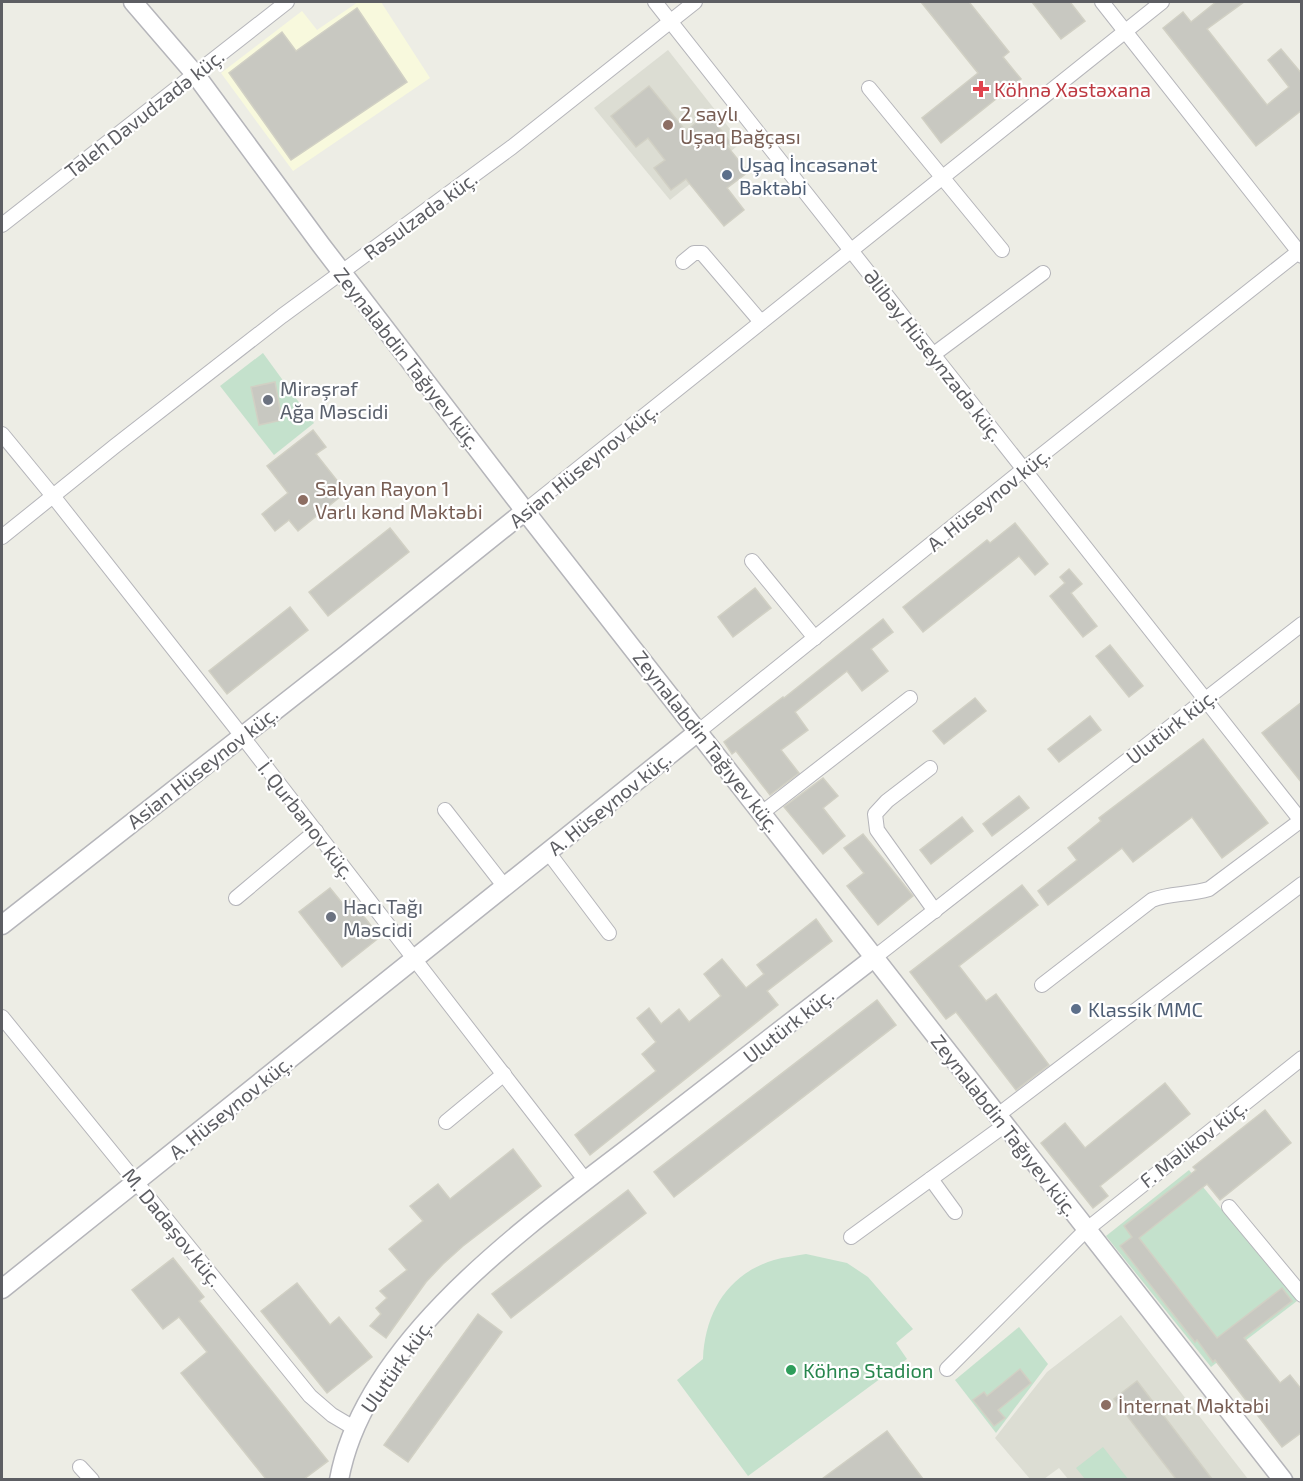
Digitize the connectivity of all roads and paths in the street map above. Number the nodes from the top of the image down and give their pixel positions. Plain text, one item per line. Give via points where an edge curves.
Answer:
1 (133, 2) edge
2 (287, 2) edge
3 (656, 2) edge
4 (694, 2) edge
5 (1102, 2) edge
6 (1162, 2) edge
7 (671, 21) junction
8 (1125, 31) junction
9 (195, 74) junction
10 (869, 88) dead end
11 (941, 177) junction
12 (2, 225) edge
13 (851, 249) junction
14 (1002, 250) dead end
15 (1301, 252) edge
16 (683, 262) dead end
17 (342, 272) junction
18 (1043, 273) dead end
19 (761, 321) junction
20 (934, 354) junction
21 (2, 434) edge
22 (1024, 469) junction
23 (53, 496) junction
24 (525, 511) junction
25 (2, 537) edge
26 (752, 561) dead end
27 (1302, 624) edge
28 (816, 638) junction
29 (910, 698) dead end
30 (1205, 699) junction
31 (699, 731) junction
32 (242, 736) junction
33 (930, 768) dead end
34 (445, 810) dead end
35 (763, 812) junction
36 (1301, 822) edge
37 (316, 831) junction
38 (548, 852) junction
39 (1302, 884) edge
40 (505, 887) junction
41 (236, 898) dead end
42 (935, 911) junction
43 (2, 926) edge
44 (609, 933) dead end
45 (875, 957) junction
46 (415, 958) junction
47 (1042, 985) dead end
48 (2, 1017) edge
49 (1302, 1058) edge
50 (504, 1074) junction
51 (1002, 1120) junction
52 (446, 1122) dead end
53 (931, 1179) junction
54 (586, 1181) junction
55 (136, 1182) junction
56 (1229, 1207) dead end
57 (955, 1212) dead end
58 (1086, 1230) junction
59 (852, 1237) dead end
60 (2, 1289) edge
61 (1302, 1295) edge
62 (947, 1369) dead end
63 (354, 1428) junction
64 (80, 1467) dead end
65 (92, 1479) edge
66 (339, 1479) edge
67 (1283, 1479) edge

1 - 9 street, Zeynalabdin Tağıyev küç.
2 - 9 street, Taleh Davudzadə küç.
3 - 7 street, Əlibəy Hüseynzadə küç.
4 - 7 street, Rəsulzadə küç.
5 - 8 street
6 - 8 street, Asian Hüseynov küç.
7 - 13 street, Əlibəy Hüseynzadə küç.
7 - 17 street, Rəsulzadə küç. via 512,147
8 - 11 street, Asian Hüseynov küç.
8 - 15 street
9 - 12 street, Taleh Davudzadə küç.
9 - 17 street, Zeynalabdin Tağıyev küç.
10 - 11 street
11 - 13 street, Asian Hüseynov küç.
11 - 14 street
13 - 19 street, Asian Hüseynov küç.
13 - 20 street, Əlibəy Hüseynzadə küç.
15 - 22 street, A. Hüseynov küç.
16 - 19 street via 702,253
17 - 23 street, Rəsulzadə küç.
17 - 24 street, Zeynalabdin Tağıyev küç.
18 - 20 street
19 - 24 street, Asian Hüseynov küç.
20 - 22 street, Əlibəy Hüseynzadə küç.
21 - 23 street, İ. Qurbanov küç.
22 - 28 street, A. Hüseynov küç.
22 - 30 street, Əlibəy Hüseynzadə küç.
23 - 25 street, Rəsulzadə küç.
23 - 32 street, İ. Qurbanov küç.
24 - 31 street, Zeynalabdin Tağıyev küç.
24 - 32 street, Asian Hüseynov küç.
26 - 28 street
27 - 30 street, Ulutürk küç.
28 - 31 street, A. Hüseynov küç.
29 - 35 street
30 - 36 street, Əlibəy Hüseynzadə küç.
30 - 42 street, Ulutürk küç.
31 - 35 street, Zeynalabdin Tağıyev küç.
31 - 38 street, A. Hüseynov küç.
32 - 37 street, İ. Qurbanov küç.
32 - 43 street, Asian Hüseynov küç.
33 - 42 street via 875,814 877,830
34 - 40 street
35 - 45 street, Zeynalabdin Tağıyev küç.
36 - 47 street via 1209,889 1152,900
37 - 41 street
37 - 46 street, İ. Qurbanov küç.
38 - 40 street, A. Hüseynov küç.
38 - 44 street
39 - 51 street
40 - 46 street, A. Hüseynov küç.
42 - 45 street, Ulutürk küç.
45 - 51 street, Zeynalabdin Tağıyev küç.
45 - 54 street, Ulutürk küç.
46 - 50 street, İ. Qurbanov küç.
46 - 55 street, A. Hüseynov küç.
48 - 55 street, M. Dadaşov küç.
49 - 58 street, F. Məlikov küç.
50 - 52 street
50 - 54 street, İ. Qurbanov küç.
51 - 53 street
51 - 58 street, Zeynalabdin Tağıyev küç.
53 - 57 street
53 - 59 street
54 - 63 street, Ulutürk küç. via 470,1276 437,1309 410,1339
55 - 60 street, A. Hüseynov küç.
55 - 63 street, M. Dadaşov küç. via 310,1396
56 - 61 street
58 - 62 street, F. Məlikov küç.
58 - 67 street, Zeynalabdin Tağıyev küç.
63 - 66 street, Ulutürk küç.
64 - 65 street

